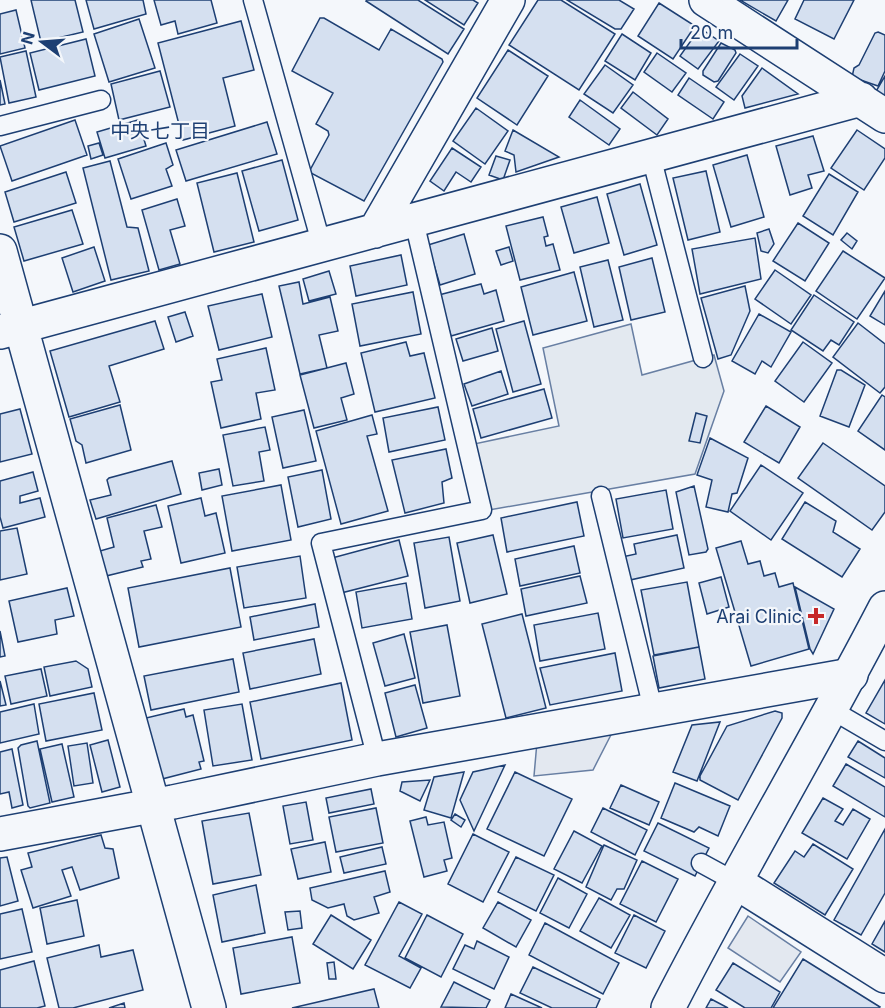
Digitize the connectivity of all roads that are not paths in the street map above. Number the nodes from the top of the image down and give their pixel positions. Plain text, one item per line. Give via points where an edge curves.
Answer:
1 (253, 0) edge
2 (508, 0) edge
3 (706, 0) edge
4 (101, 100) dead end
5 (873, 107) edge
6 (0, 126) edge
7 (651, 156) junction
8 (414, 221) junction
9 (375, 231) junction
10 (322, 246) junction
11 (0, 251) edge
12 (11, 329) edge
13 (703, 358) dead end
14 (601, 496) dead end
15 (885, 608) edge
16 (851, 675) junction
17 (653, 709) junction
18 (832, 710) junction
19 (885, 741) edge
20 (377, 759) junction
21 (154, 805) junction
22 (0, 834) edge
23 (701, 863) dead end
24 (734, 882) junction
25 (885, 976) edge
26 (209, 1008) edge
27 (668, 1008) edge

1 - 10 lane
2 - 9 street
3 - 5 street
4 - 6 lane
5 - 7 street
7 - 8 street
7 - 13 lane
8 - 9 street
8 - 20 lane via 482,510 321,543
9 - 10 street
10 - 12 street
11 - 12 street
12 - 21 street
14 - 17 lane
15 - 16 street
16 - 17 street
16 - 18 street
17 - 20 street
18 - 19 lane
18 - 24 street
20 - 21 street
21 - 22 street
21 - 26 street
23 - 24 lane
24 - 25 street
24 - 27 street

